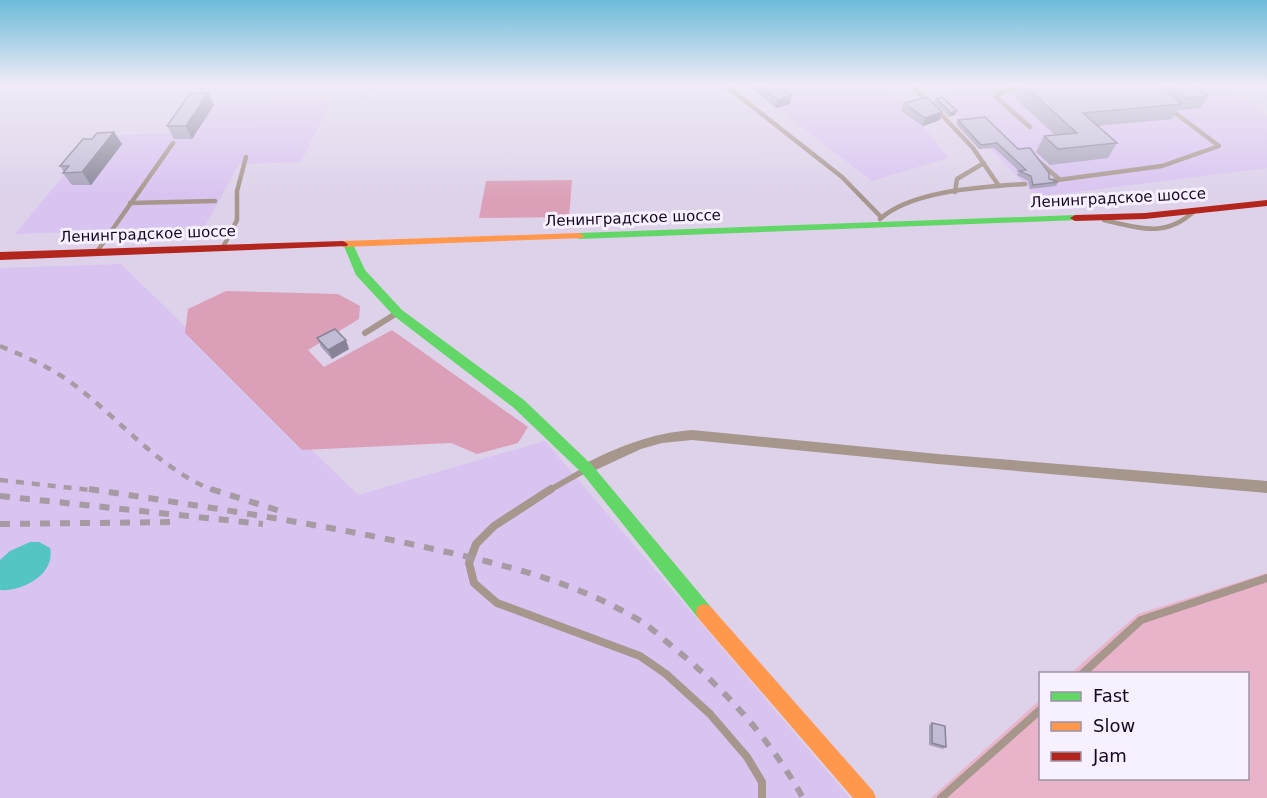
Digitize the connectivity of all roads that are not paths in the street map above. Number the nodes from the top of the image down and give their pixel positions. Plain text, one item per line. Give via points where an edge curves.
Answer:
1 (772, 122) edge
2 (946, 122) edge
3 (1025, 122) edge
4 (1188, 122) edge
5 (1030, 127) dead end
6 (173, 143) dead end
7 (1032, 154) edge
8 (246, 157) dead end
9 (984, 163) junction
10 (1059, 179) junction
11 (1050, 181) edge
12 (1025, 184) dead end
13 (999, 186) junction
14 (956, 192) junction
15 (215, 201) dead end
16 (130, 203) junction
17 (1267, 203) edge
18 (880, 221) junction
19 (348, 244) junction
20 (222, 249) junction
21 (96, 253) junction
22 (0, 256) edge
23 (398, 313) junction
24 (365, 333) dead end
25 (587, 469) junction
26 (1267, 487) edge
27 (1267, 578) edge
28 (1084, 672) edge
29 (1039, 712) edge
30 (762, 798) edge
31 (866, 798) edge
32 (941, 798) edge

1 - 18 lane via 842,177 872,205
2 - 9 lane
3 - 5 lane
4 - 10 lane via 1219,146 1162,166
6 - 16 lane
7 - 10 lane
8 - 20 lane via 237,191 237,220
9 - 13 lane
9 - 14 lane via 957,180
10 - 11 lane
12 - 13 lane
13 - 14 lane
14 - 18 lane via 920,199
15 - 16 lane
16 - 21 lane
17 - 18 main road, Ленинградское шоссе via 1098,218
18 - 19 main road, Ленинградское шоссе
19 - 20 main road, Ленинградское шоссе
19 - 23 main road via 360,272
20 - 21 main road, Ленинградское шоссе
21 - 22 main road, Ленинградское шоссе
23 - 24 lane
23 - 25 main road via 519,404
25 - 26 street via 637,443 663,436 692,435
25 - 30 lane via 488,528 473,545 470,574 480,592 497,603 640,656 666,674 710,714 747,757 762,782
25 - 31 main road via 689,594
27 - 28 lane via 1141,620
29 - 32 lane

